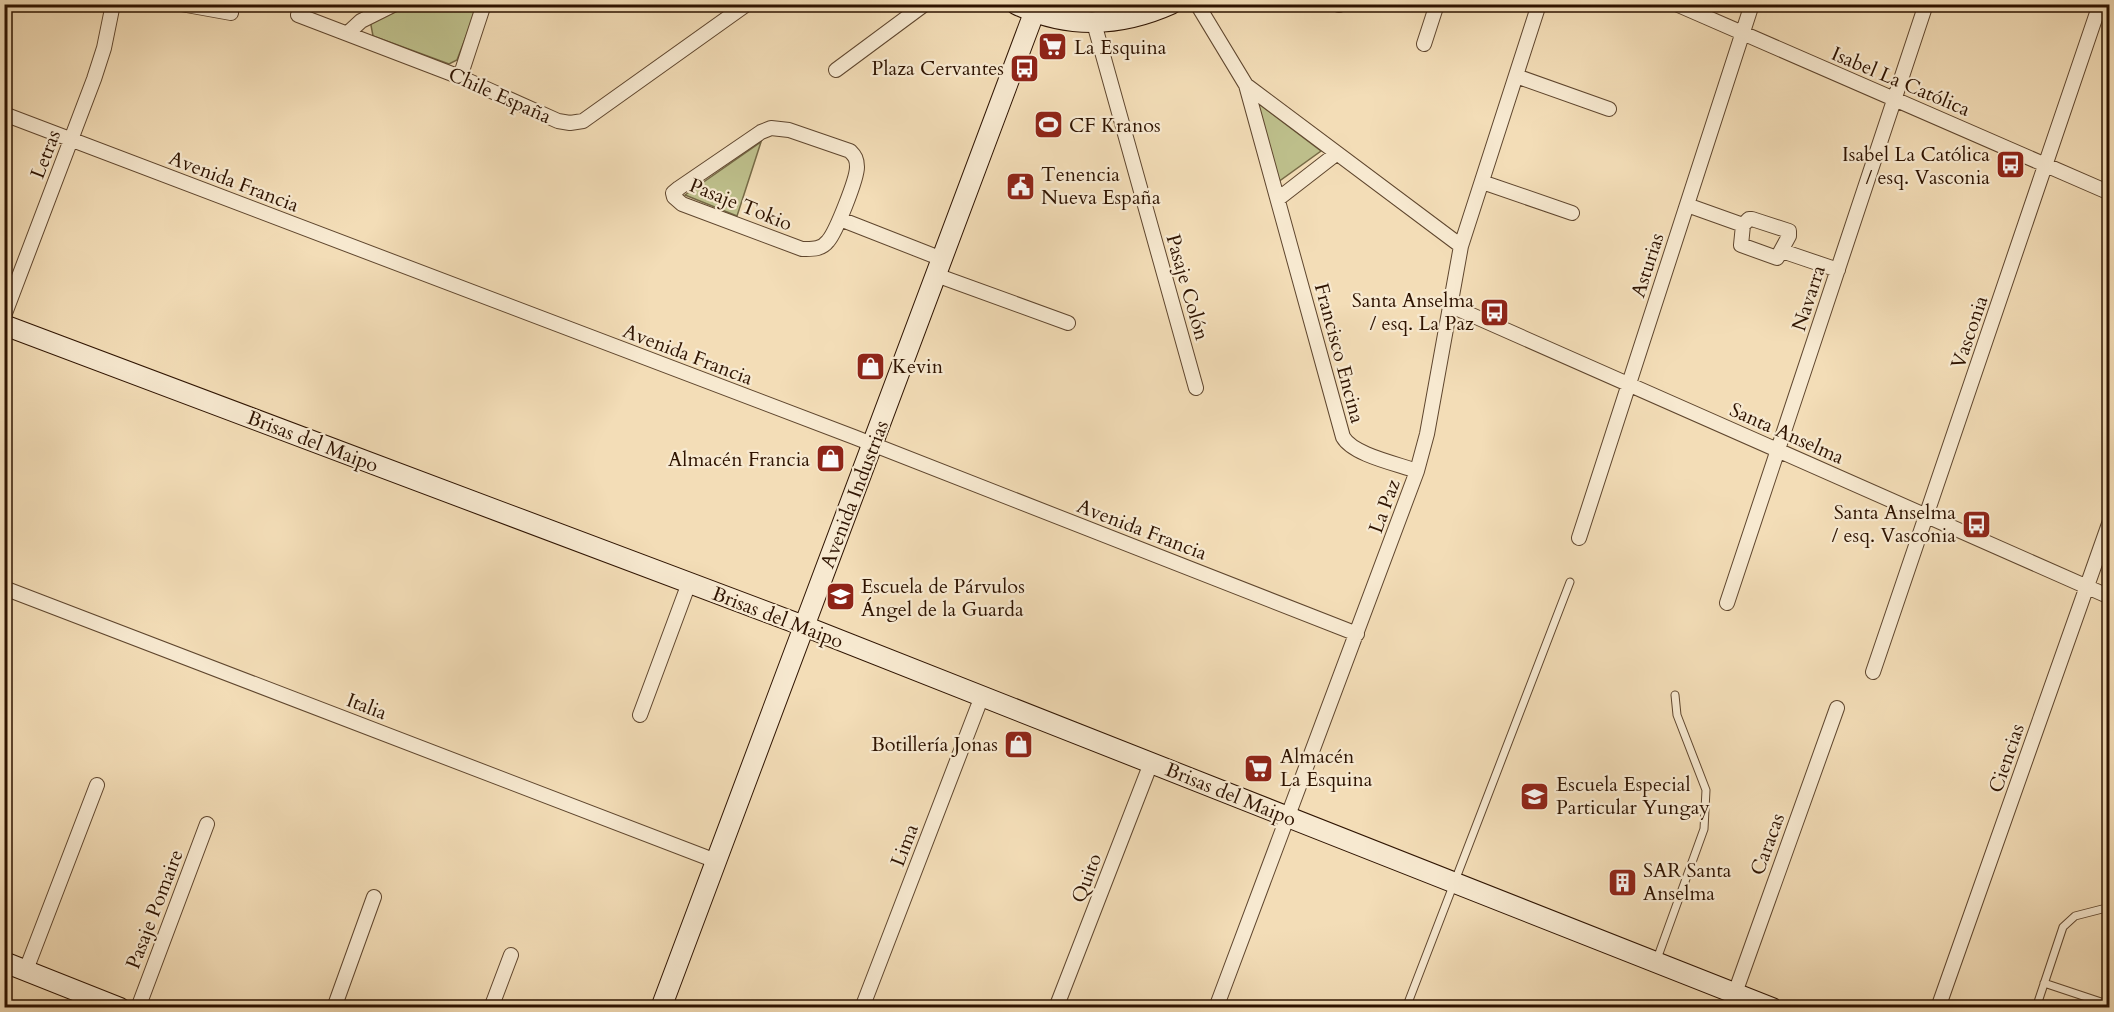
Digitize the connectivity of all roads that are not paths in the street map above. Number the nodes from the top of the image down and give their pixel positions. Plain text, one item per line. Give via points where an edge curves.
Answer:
1 (113, 4) edge
2 (181, 4) edge
3 (395, 4) edge
4 (484, 4) edge
5 (747, 4) edge
6 (926, 4) edge
7 (1016, 4) edge
8 (1171, 4) edge
9 (1197, 4) edge
10 (1437, 4) edge
11 (1539, 4) edge
12 (1676, 4) edge
13 (1752, 4) edge
14 (1926, 4) edge
15 (2100, 4) edge
16 (231, 13) dead end
17 (1034, 13) junction
18 (298, 15) dead end
19 (1094, 23) junction
20 (348, 33) junction
21 (1743, 33) junction
22 (1424, 44) dead end
23 (836, 70) dead end
24 (1516, 76) junction
25 (460, 77) junction
26 (1246, 85) junction
27 (1894, 99) junction
28 (1609, 109) dead end
29 (4, 114) edge
30 (71, 140) junction
31 (1336, 154) junction
32 (2046, 165) junction
33 (1482, 182) junction
34 (2109, 193) edge
35 (1278, 199) junction
36 (1687, 205) junction
37 (1572, 213) dead end
38 (840, 219) junction
39 (1743, 225) junction
40 (1461, 246) junction
41 (1782, 251) junction
42 (939, 267) junction
43 (1838, 270) junction
44 (1449, 305) junction
45 (4, 316) edge
46 (1068, 322) dead end
47 (4, 325) edge
48 (1629, 384) junction
49 (1196, 388) dead end
50 (873, 444) junction
51 (1778, 450) junction
52 (1417, 471) junction
53 (1926, 516) junction
54 (2109, 521) edge
55 (1579, 538) dead end
56 (1570, 582) dead end
57 (689, 583) junction
58 (2087, 587) junction
59 (4, 588) edge
60 (2109, 597) edge
61 (1727, 603) dead end
62 (804, 626) junction
63 (1357, 634) junction
64 (1874, 672) dead end
65 (1676, 695) dead end
66 (982, 696) junction
67 (1837, 708) dead end
68 (640, 715) dead end
69 (1151, 763) junction
70 (97, 785) dead end
71 (1289, 817) junction
72 (207, 824) dead end
73 (716, 861) junction
74 (1454, 882) junction
75 (374, 897) dead end
76 (2109, 907) edge
77 (511, 956) dead end
78 (4, 962) edge
79 (1656, 962) junction
80 (26, 970) junction
81 (2044, 983) junction
82 (1735, 993) junction
83 (2109, 1005) edge
84 (120, 1008) edge
85 (138, 1008) edge
86 (334, 1008) edge
87 (491, 1008) edge
88 (661, 1008) edge
89 (862, 1008) edge
90 (1056, 1008) edge
91 (1216, 1008) edge
92 (1406, 1008) edge
93 (1772, 1008) edge
94 (1938, 1008) edge
95 (2036, 1008) edge

1 - 30 street, Letras via 99,64
2 - 16 street
3 - 20 street via 361,21
4 - 25 street
5 - 25 street, Chile España via 583,121 558,121
6 - 23 street
7 - 17 street
8 - 19 street via 1134,18
9 - 26 street, Francisco Encina
10 - 22 street
11 - 24 street, La Paz
12 - 21 street, Isabel La Católica
13 - 21 street, Asturias
14 - 27 street, Navarra
15 - 32 street, Vasconia
17 - 19 street
17 - 42 street, Avenida Industrias
18 - 20 street, Chile España
19 - 49 street, Pasaje Colón
20 - 25 street, Chile España
21 - 27 street, Isabel La Católica
21 - 36 street, Asturias
24 - 28 street
24 - 33 street, La Paz
26 - 31 street, Francisco Encina
26 - 35 street, Francisco Encina
27 - 32 street, Isabel La Católica
27 - 43 street, Navarra
29 - 30 street, Avenida Francia
30 - 45 street, Letras
30 - 50 street, Avenida Francia
31 - 35 street
31 - 40 street, Francisco Encina
32 - 34 street, Isabel La Católica
32 - 53 street, Vasconia
33 - 37 street
33 - 40 street, La Paz
35 - 52 street, Francisco Encina via 1346,443
36 - 39 street
36 - 48 street, Asturias
38 - 38 street, Pasaje Tokio via 819,249 802,249 682,204 673,193 761,132 771,128 789,130 850,151 857,159
38 - 42 street
39 - 41 street via 1741,245 1774,258
39 - 41 street via 1752,219 1789,231
40 - 44 street, La Paz
41 - 43 street
42 - 46 street
42 - 50 street, Avenida Industrias
43 - 51 street, Navarra
44 - 48 street, Santa Anselma
44 - 52 street, La Paz
47 - 57 street, Brisas del Maipo
48 - 51 street, Santa Anselma
48 - 55 street, Asturias
50 - 62 street, Avenida Industrias
50 - 63 street, Avenida Francia
51 - 53 street, Santa Anselma
51 - 61 street, Navarra
52 - 63 street, La Paz
53 - 58 street, Santa Anselma
53 - 64 street, Vasconia
54 - 58 street, Ciencias
56 - 74 lane
57 - 62 street, Brisas del Maipo
57 - 68 street, Brisas del Maipo
58 - 60 street, Santa Anselma
58 - 94 street, Ciencias
59 - 73 street, Italia
62 - 66 street, Brisas del Maipo
62 - 73 street, Avenida Industrias
63 - 71 street, La Paz
65 - 79 lane via 1677,715 1706,790 1704,829
66 - 69 street, Brisas del Maipo
66 - 89 street, Lima
67 - 82 street, Caracas
69 - 71 street, Brisas del Maipo
69 - 90 street, Quito
70 - 80 street
71 - 74 street, Brisas del Maipo
71 - 91 street, La Paz
72 - 85 street, Pasaje Pomaire
73 - 88 street, Avenida Industrias
74 - 79 street, Brisas del Maipo
74 - 92 lane
75 - 86 street
76 - 81 lane via 2068,921 2060,933
77 - 87 street
78 - 80 street
79 - 82 street, Brisas del Maipo
80 - 84 street
81 - 83 lane
81 - 95 lane
82 - 93 street, Brisas del Maipo

